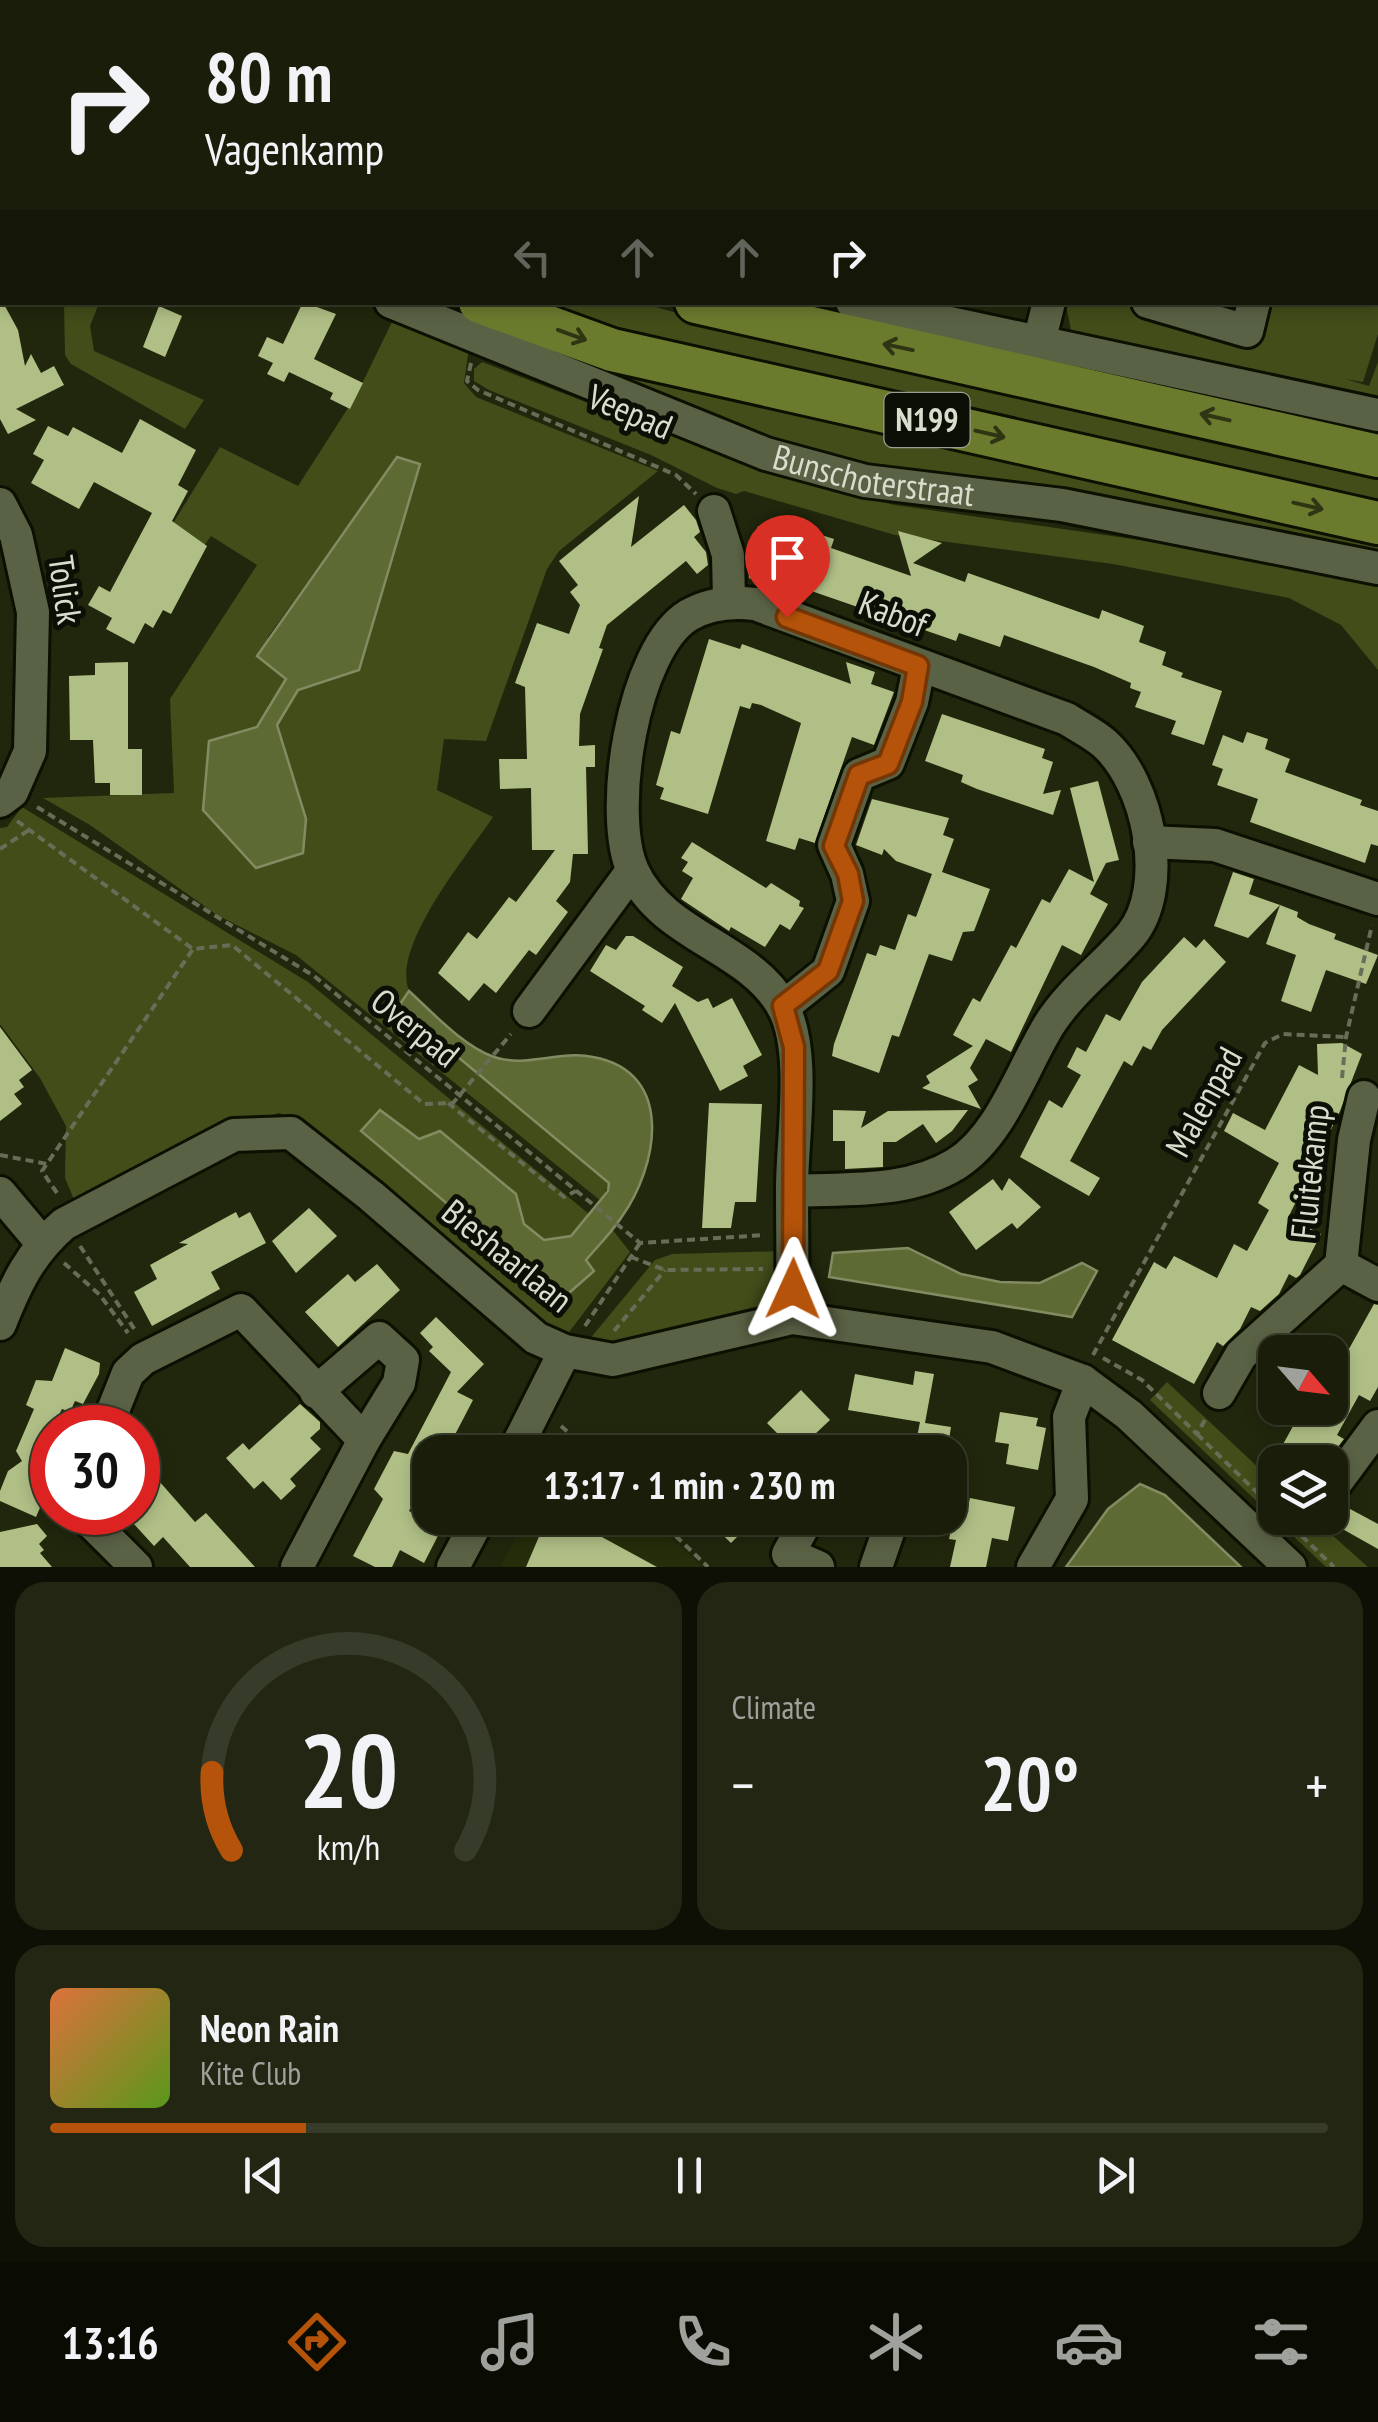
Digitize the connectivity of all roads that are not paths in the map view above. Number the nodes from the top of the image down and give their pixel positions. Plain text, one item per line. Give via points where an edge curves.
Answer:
1 (408, 305) edge
2 (709, 305) edge
3 (866, 305) edge
4 (1048, 305) edge
5 (1158, 305) edge
6 (1253, 305) edge
7 (481, 319) edge
8 (1039, 342) junction
9 (1378, 416) edge
10 (1378, 456) edge
11 (0, 505) edge
12 (714, 511) road end
13 (1378, 523) edge
14 (1378, 568) edge
15 (729, 600) junction
16 (918, 666) junction
17 (9, 804) edge
18 (1149, 842) junction
19 (632, 871) junction
20 (1376, 910) edge
21 (783, 1006) junction
22 (529, 1011) dead end
23 (1364, 1097) road end
24 (792, 1191) junction
25 (0, 1193) edge
26 (60, 1229) junction
27 (1340, 1265) junction
28 (1378, 1285) edge
29 (792, 1303) junction
30 (0, 1324) edge
31 (565, 1350) junction
32 (1088, 1367) junction
33 (316, 1392) junction
34 (1219, 1393) road end
35 (115, 1405) edge
36 (1378, 1426) edge
37 (523, 1435) edge
38 (364, 1440) junction
39 (1348, 1466) edge
40 (104, 1535) edge
41 (470, 1535) edge
42 (799, 1535) edge
43 (887, 1535) edge
44 (1296, 1552) edge
45 (305, 1565) edge
46 (136, 1567) edge
47 (453, 1567) edge
48 (818, 1567) edge
49 (876, 1567) edge
50 (1033, 1567) edge

1 - 7 street, Bunschoterstraat
10 -> 2 main road, N199
3 - 8 street
4 - 8 street
5 - 6 street via 1247,331
7 -> 13 main road, Bunschoterstraat / N199
7 - 14 street, Bunschoterstraat via 766,454 865,481 1062,505
8 - 9 street
11 - 17 street, Tolick via 16,536 33,612 30,751
12 - 15 street via 728,555
15 - 16 street, Kabof
15 - 19 street via 687,616 663,645 638,699 623,809
16 - 18 street, Kabof via 1066,719 1106,745 1132,781
16 - 21 street via 888,764 859,775 834,846 853,901 828,971
18 - 20 street via 1216,845
18 - 24 street, Kabof via 1152,888 1134,932 1063,1004 995,1122 958,1163 908,1186
19 - 21 street via 669,919 742,964
19 - 22 street
21 - 24 street via 794,1047
23 - 27 street, Fluitekamp
24 - 29 street
25 - 26 street
26 - 30 street via 20,1274
26 - 31 street, Bieshaarlaan via 234,1135 291,1133 536,1338
27 - 28 street, Fluitekamp
27 - 34 street, Fluitekamp via 1240,1355
29 - 31 street, Bieshaarlaan via 614,1360
29 - 32 street, Bieshaarlaan
31 - 37 street
32 - 44 street, Bieshaarlaan via 1129,1415
32 - 50 street via 1069,1417 1072,1499
33 - 35 street via 241,1310 146,1358 128,1373
33 - 38 street
33 - 38 street via 379,1338 402,1360 399,1383
36 - 39 street
38 - 45 street
40 - 46 street
41 - 47 street
42 - 48 street via 788,1554
43 - 49 street

